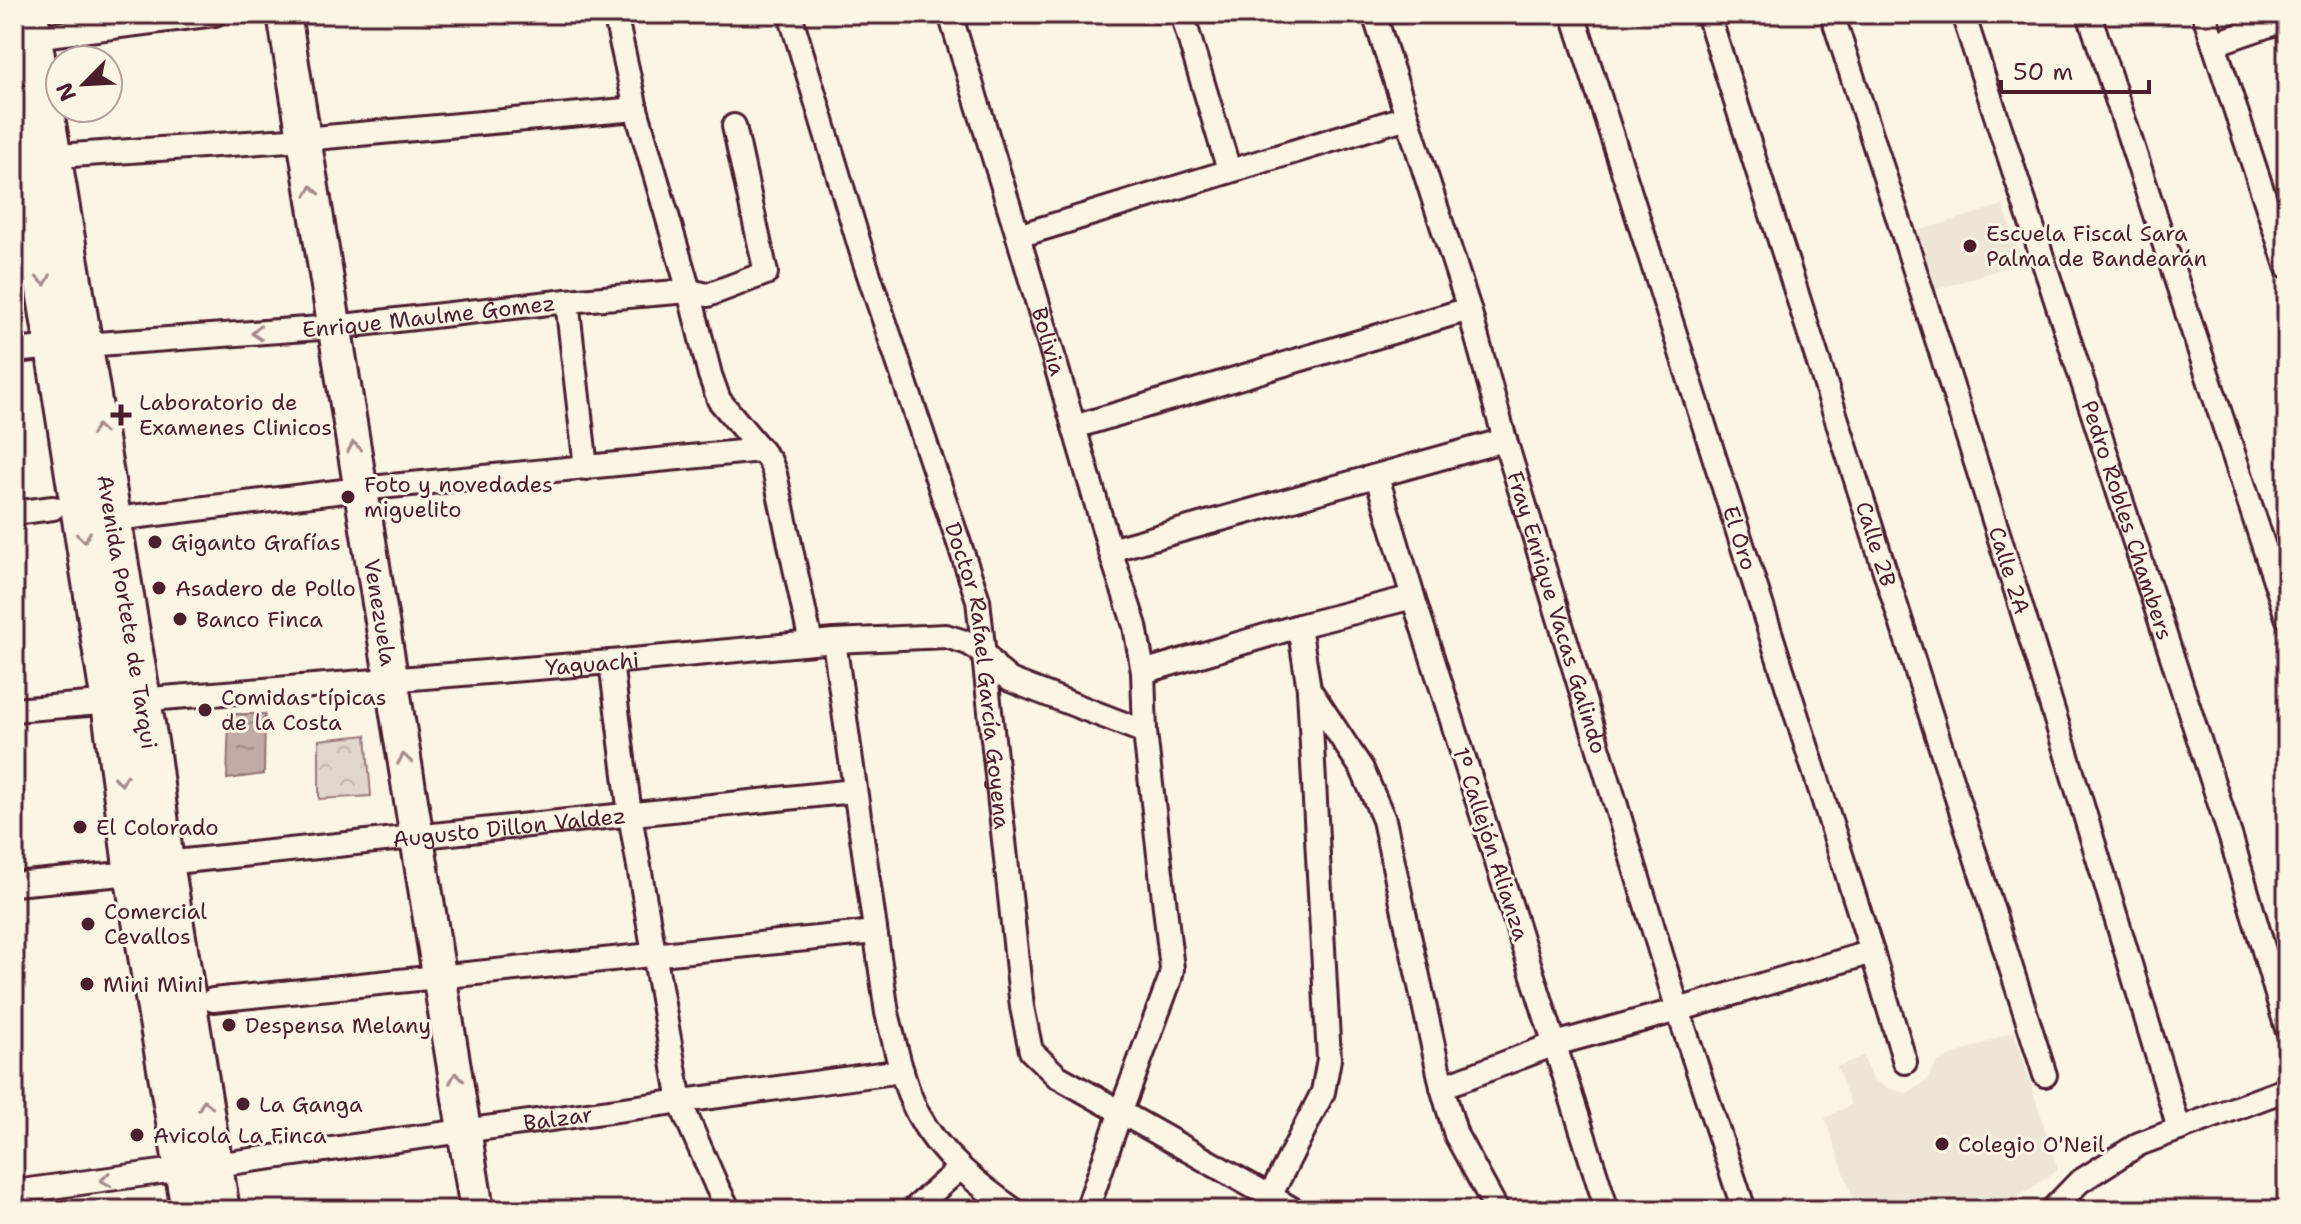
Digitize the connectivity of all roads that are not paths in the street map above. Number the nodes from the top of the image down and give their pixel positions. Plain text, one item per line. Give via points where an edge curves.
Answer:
1 (215, 14) edge
2 (284, 14) edge
3 (615, 14) edge
4 (790, 14) edge
5 (950, 14) edge
6 (1182, 14) edge
7 (1374, 14) edge
8 (1573, 14) edge
9 (1708, 14) edge
10 (1832, 14) edge
11 (1963, 14) edge
12 (2089, 14) edge
13 (2204, 14) edge
14 (165, 17) edge
15 (2287, 19) edge
16 (31, 25) edge
17 (2214, 44) junction
18 (14, 93) edge
19 (636, 109) junction
20 (1407, 117) junction
21 (734, 126) dead end
22 (304, 139) junction
23 (30, 157) edge
24 (1229, 170) junction
25 (2277, 203) edge
26 (1018, 236) junction
27 (2287, 266) edge
28 (689, 291) junction
29 (567, 301) junction
30 (1469, 309) junction
31 (334, 327) junction
32 (69, 346) junction
33 (14, 351) edge
34 (1074, 427) junction
35 (1505, 440) junction
36 (761, 450) junction
37 (586, 468) junction
38 (1377, 477) junction
39 (360, 489) junction
40 (53, 508) dead end
41 (14, 513) edge
42 (132, 517) dead end
43 (1110, 550) junction
44 (1413, 597) junction
45 (978, 600) junction
46 (2287, 617) edge
47 (1299, 626) junction
48 (946, 636) junction
49 (834, 641) junction
50 (811, 643) junction
51 (984, 653) junction
52 (611, 662) junction
53 (1143, 672) junction
54 (391, 680) junction
55 (1309, 689) junction
56 (126, 702) junction
57 (14, 710) edge
58 (1145, 732) junction
59 (854, 791) junction
60 (630, 815) junction
61 (416, 836) junction
62 (149, 868) junction
63 (14, 884) edge
64 (875, 932) junction
65 (1872, 952) junction
66 (655, 955) junction
67 (439, 977) junction
68 (213, 1000) dead end
69 (1678, 1010) junction
70 (2287, 1029) edge
71 (1555, 1044) junction
72 (1905, 1062) dead end
73 (902, 1071) junction
74 (2045, 1075) dead end
75 (1442, 1087) junction
76 (2287, 1089) edge
77 (680, 1102) junction
78 (1121, 1111) junction
79 (2179, 1129) junction
80 (465, 1131) junction
81 (199, 1167) junction
82 (960, 1168) junction
83 (14, 1192) edge
84 (1267, 1203) edge
85 (478, 1204) edge
86 (190, 1210) edge
87 (221, 1210) edge
88 (729, 1210) edge
89 (913, 1210) edge
90 (1014, 1210) edge
91 (1087, 1210) edge
92 (1294, 1210) edge
93 (1497, 1210) edge
94 (1607, 1210) edge
95 (1744, 1210) edge
96 (2052, 1210) edge

1 - 14 street
2 - 22 street, Venezuela
3 - 19 street
4 - 45 street, Doctor Rafael García Goyena via 864,260
5 - 26 street, Bolivia
6 - 24 street
7 - 20 street, Fray Enrique Vacas Galindo
8 - 65 street, El Oro
9 - 74 street, Calle 2B
10 - 79 street, Calle 2A via 1946,364
11 - 70 street, Pedro Robles Chambers via 2231,838
12 - 46 street
13 - 17 street
14 - 16 street
15 - 17 street
16 - 23 main road, Avenida Portete de Tarqui
17 - 25 street
18 - 23 main road, Avenida Portete de Tarqui
19 - 22 street
19 - 28 street
20 - 24 street
20 - 30 street, Fray Enrique Vacas Galindo
21 - 28 street, Enrique Maulme Gomez via 766,273 708,295
22 - 23 street
31 -> 22 street, Venezuela
23 - 32 main road, Avenida Portete de Tarqui
24 - 26 street
25 - 27 street
26 - 34 street, Bolivia
28 - 29 street, Enrique Maulme Gomez
28 - 36 street via 719,400
29 - 31 street, Enrique Maulme Gomez
29 - 37 street
30 - 34 street
30 - 35 street, Fray Enrique Vacas Galindo
31 -> 32 street, Enrique Maulme Gomez
39 -> 31 street, Venezuela
32 - 33 street, Enrique Maulme Gomez
32 - 56 main road, Avenida Portete de Tarqui
34 - 43 street, Bolivia
35 - 38 street
35 - 69 street, Fray Enrique Vacas Galindo
36 - 37 street
36 - 50 street via 775,474
37 - 39 street
38 - 43 street
38 - 44 street, 1º Callejón Alianza
39 - 42 street
39 - 54 street, Venezuela
40 - 41 street
43 - 53 street, Bolivia via 1135,626
44 - 47 street
44 - 71 street, 1º Callejón Alianza
45 - 48 street via 962,625
45 - 51 street, Doctor Rafael García Goyena
47 - 53 street
47 - 55 street
48 - 49 street, Yaguachi
48 - 51 street, Yaguachi
49 - 50 street, Yaguachi
49 - 59 street
50 - 52 street, Yaguachi
51 - 58 street, Yaguachi via 1010,680
51 - 78 street, Doctor Rafael García Goyena via 1031,1051 1057,1076
52 - 54 street, Yaguachi
52 - 60 street
53 - 58 street, Bolivia
54 - 56 street, Yaguachi
61 -> 54 street, Venezuela
55 - 75 street via 1362,769 1384,820
55 - 84 street via 1329,1059 1323,1092
56 - 57 street, Yaguachi
56 - 62 main road, Avenida Portete de Tarqui
58 - 78 street, Bolivia via 1172,969
59 - 60 street, Augusto Dillon Valdez
59 - 64 street
60 - 61 street, Augusto Dillon Valdez
60 - 66 street
61 - 62 street, Augusto Dillon Valdez
61 - 67 street, Venezuela
62 - 63 street, Augusto Dillon Valdez
62 - 81 main road, Avenida Portete de Tarqui
64 - 66 street
64 - 73 street
65 - 69 street
65 - 72 street, El Oro
66 - 67 street
66 - 77 street
67 - 68 street
80 -> 67 street, Venezuela
69 - 71 street
69 - 95 street, Fray Enrique Vacas Galindo
71 - 75 street
71 - 94 street, 1º Callejón Alianza
73 - 77 street, Balzar
73 - 82 street via 918,1114
75 - 93 street via 1456,1135
76 - 79 street
77 - 80 street, Balzar
77 - 88 street
78 - 84 street, Doctor Rafael García Goyena
78 - 91 street, Bolivia
79 - 96 street via 2139,1144 2079,1182
80 - 81 street, Balzar
80 - 85 street, Venezuela
81 -> 83 street, Balzar
81 - 86 main road, Avenida Portete de Tarqui
81 - 87 main road, Avenida Portete de Tarqui
82 - 89 street
82 - 90 street
84 - 92 street, Doctor Rafael García Goyena

